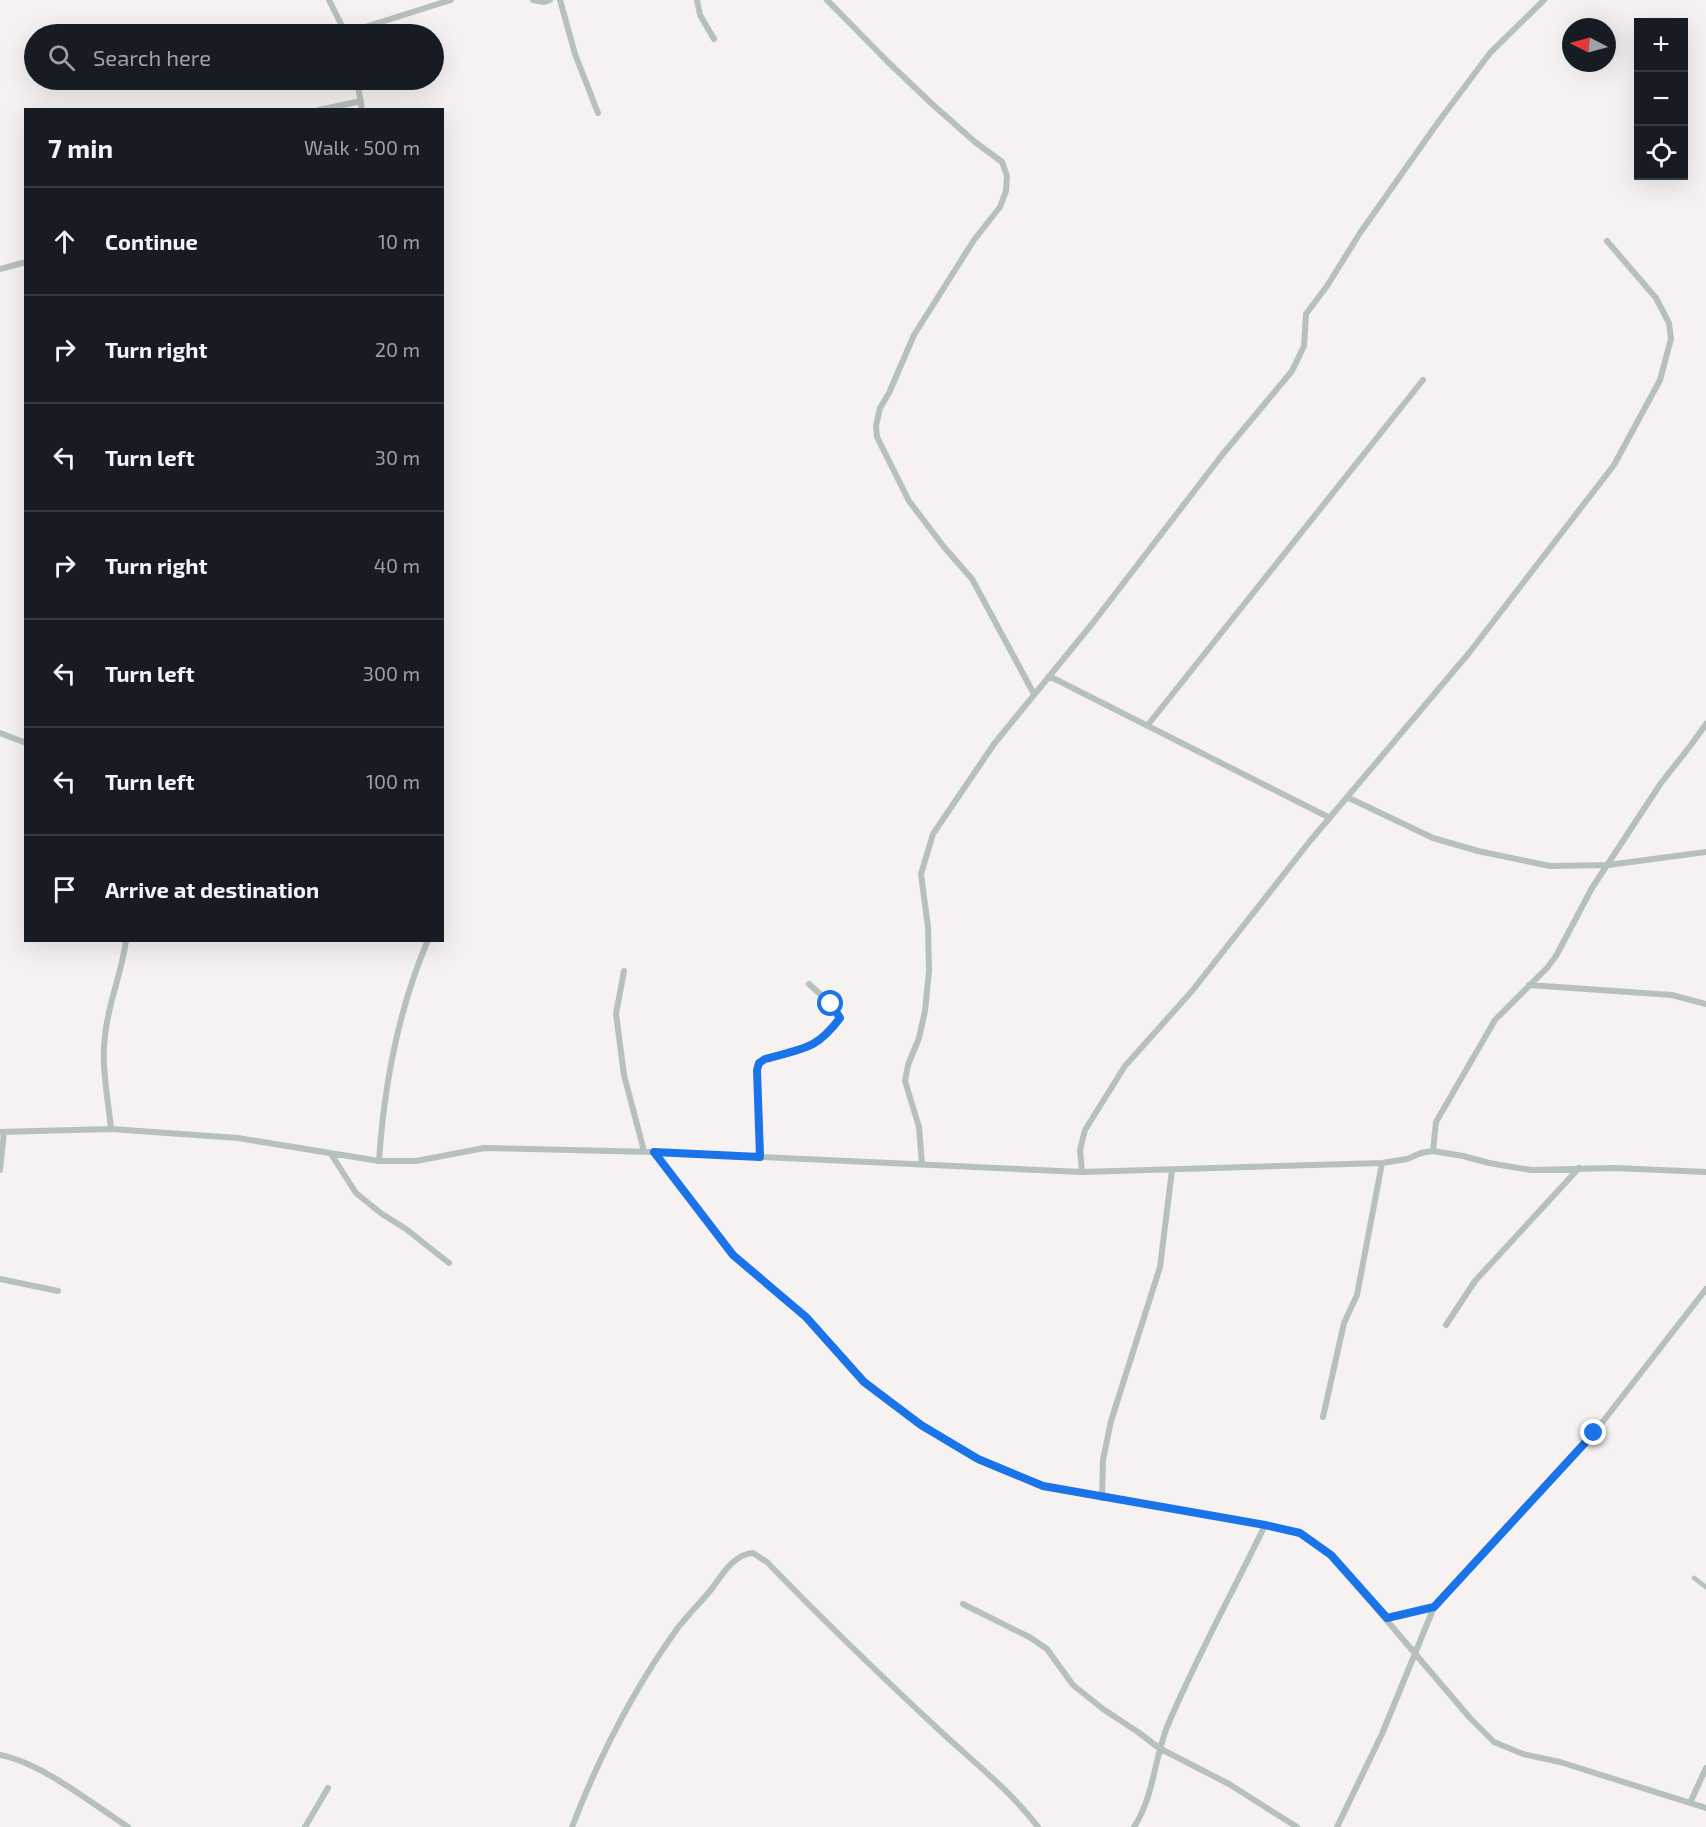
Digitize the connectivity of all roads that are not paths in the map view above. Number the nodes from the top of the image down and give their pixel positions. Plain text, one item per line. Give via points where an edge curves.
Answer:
1 (329, 0) edge
2 (451, 0) edge
3 (532, 0) edge
4 (550, 0) edge
5 (560, 0) edge
6 (697, 0) edge
7 (827, 0) edge
8 (1544, 0) edge
9 (341, 24) edge
10 (377, 24) edge
11 (714, 39) dead end
12 (359, 90) edge
13 (361, 101) junction
14 (328, 108) edge
15 (362, 108) edge
16 (598, 113) dead end
17 (1606, 241) dead end
18 (24, 263) edge
19 (0, 269) edge
20 (1423, 380) dead end
21 (1049, 676) junction
22 (1034, 694) junction
23 (1706, 723) edge
24 (1147, 726) junction
25 (0, 733) edge
26 (24, 742) edge
27 (1347, 797) junction
28 (1329, 818) junction
29 (1706, 852) edge
30 (1608, 865) junction
31 (126, 942) edge
32 (427, 942) edge
33 (624, 972) dead end
34 (809, 984) dead end
35 (1529, 985) junction
36 (1706, 1004) edge
37 (111, 1129) junction
38 (2, 1132) edge
39 (644, 1151) junction
40 (1433, 1151) junction
41 (654, 1152) junction
42 (331, 1154) junction
43 (760, 1157) junction
44 (379, 1161) junction
45 (1382, 1163) junction
46 (922, 1165) junction
47 (1579, 1168) junction
48 (0, 1170) edge
49 (1172, 1170) junction
50 (1082, 1172) junction
51 (1706, 1172) edge
52 (449, 1263) dead end
53 (0, 1279) edge
54 (1706, 1289) edge
55 (58, 1291) dead end
56 (1446, 1326) dead end
57 (1323, 1417) dead end
58 (1102, 1497) junction
59 (1265, 1525) junction
60 (1694, 1578) dead end
61 (1706, 1587) edge
62 (963, 1604) dead end
63 (1434, 1607) junction
64 (1387, 1618) junction
65 (1416, 1654) junction
66 (1159, 1748) junction
67 (0, 1755) edge
68 (1706, 1767) edge
69 (328, 1788) dead end
70 (1690, 1803) junction
71 (1706, 1808) edge
72 (128, 1827) edge
73 (305, 1827) edge
74 (572, 1827) edge
75 (1038, 1827) edge
76 (1134, 1827) edge
77 (1298, 1827) edge
78 (1337, 1827) edge

1 - 9 street
2 - 10 street
3 - 4 street
5 - 16 street
6 - 11 street via 700,15
7 - 22 street via 932,103 1002,162 1006,191 1000,207 974,240 914,335 879,408 876,426 877,437 909,501 972,579
8 - 21 street via 1490,53 1360,233 1306,314 1304,346 1292,371
12 - 13 street
13 - 14 street
13 - 15 street
17 - 27 street via 1650,289 1669,323 1671,339 1660,380 1614,465 1468,653
18 - 19 street
20 - 24 street
21 - 22 street
21 - 24 street
22 - 46 street via 994,744 933,834 921,873 929,970 925,1011 906,1081 919,1127
23 - 30 street via 1660,783
24 - 28 street
25 - 26 street
27 - 28 street
27 - 30 street via 1433,838 1478,851 1550,866
28 - 50 street via 1192,991 1125,1066 1085,1130 1080,1150
29 - 30 street
30 - 35 street via 1556,956
31 - 37 street via 104,1037
32 - 44 street via 398,1030 381,1123
33 - 39 street via 616,1014 624,1076
34 - 43 street via 840,1018 812,1046 759,1063
35 - 36 street via 1672,995
35 - 40 street via 1495,1020 1450,1096 1436,1122
37 - 38 street
37 - 42 street via 238,1138
38 - 48 street
39 - 41 street
39 - 44 street via 484,1148 416,1161
40 - 45 street
40 - 47 street via 1532,1170
41 - 43 street
41 - 58 street via 733,1255 806,1317 864,1382 921,1425 978,1459 1043,1486
42 - 44 street
42 - 52 street via 356,1193
43 - 46 street
45 - 49 street
45 - 57 street via 1358,1296 1344,1323
46 - 50 street
47 - 51 street
47 - 56 street via 1475,1281
49 - 50 street
49 - 58 street via 1160,1267 1111,1421 1103,1460
53 - 55 street
54 - 63 street via 1594,1433
58 - 59 street
59 - 64 street via 1300,1533 1331,1555
59 - 66 street
60 - 61 lane
62 - 66 street via 1047,1649 1073,1685
63 - 64 street
63 - 65 street
64 - 65 street
65 - 70 street via 1494,1742
65 - 78 street
66 - 76 street via 1148,1800
66 - 77 street via 1229,1784
67 - 72 street via 42,1771
68 - 70 street
69 - 73 street
70 - 71 street
74 - 75 street via 625,1711 666,1647 739,1556 753,1553 1020,1803

